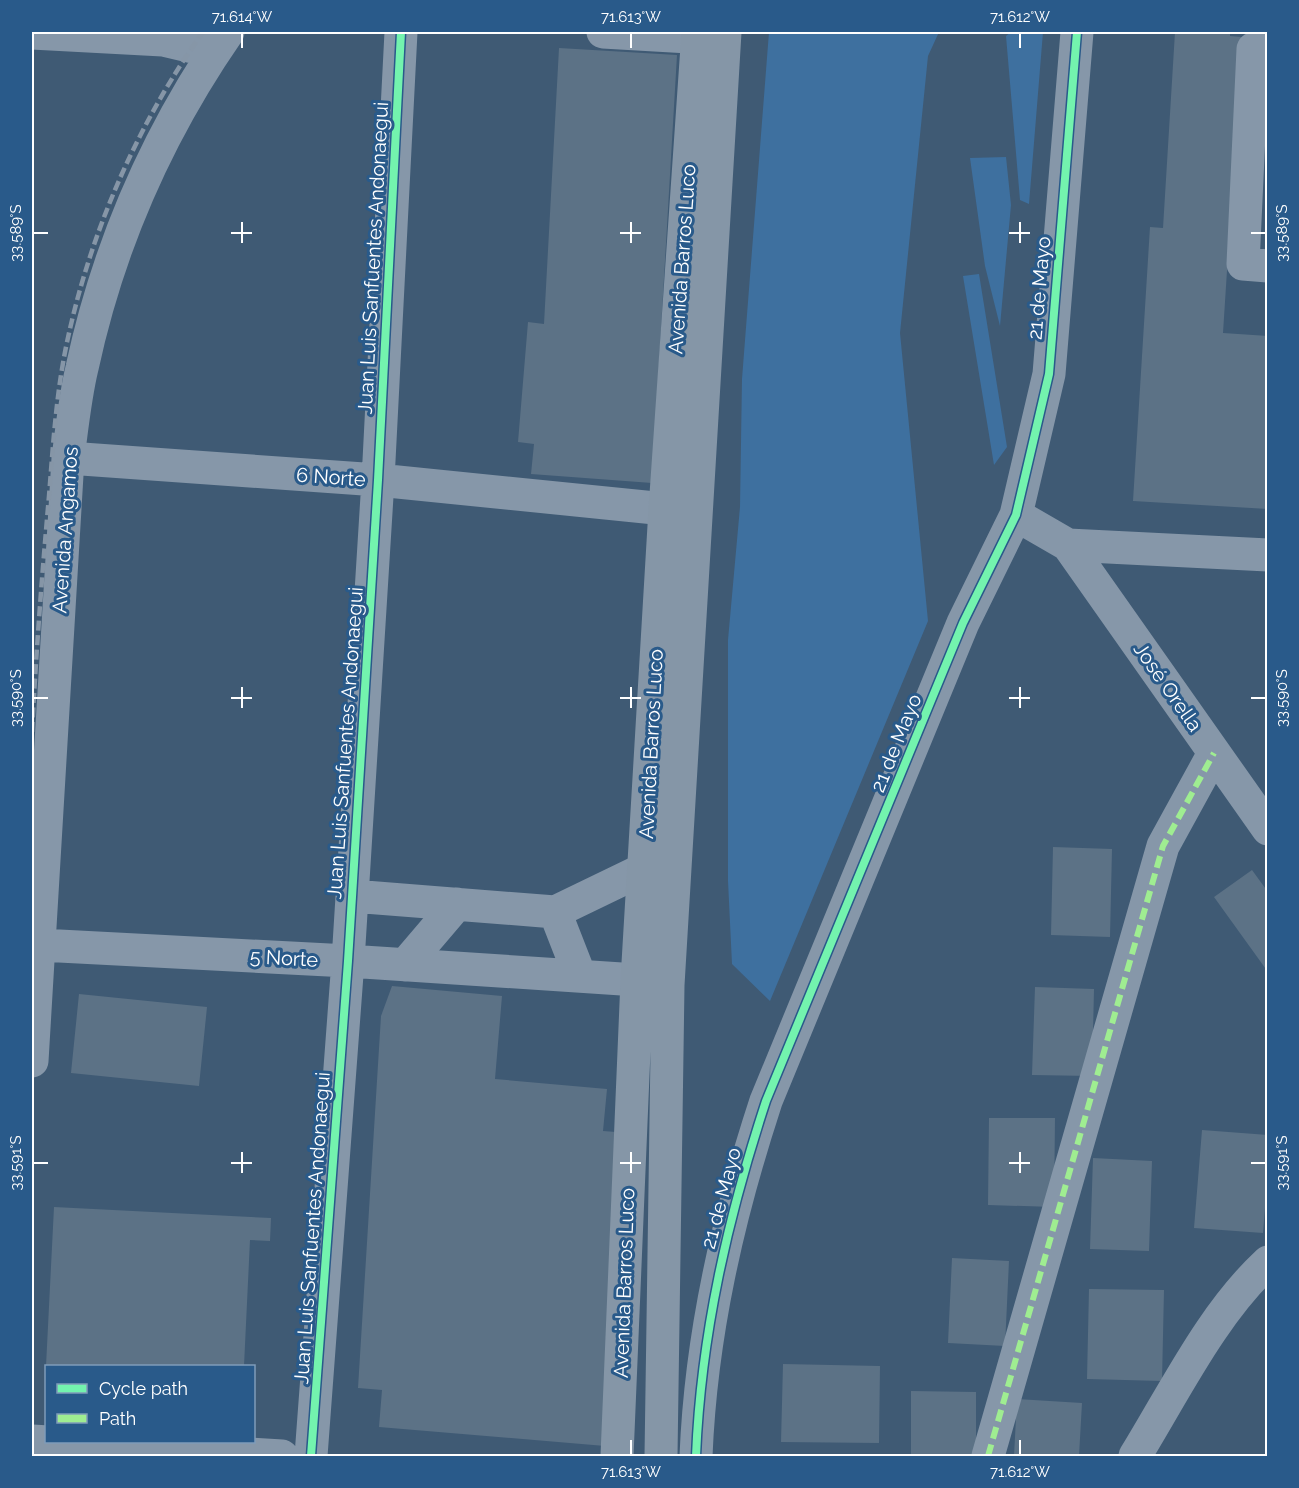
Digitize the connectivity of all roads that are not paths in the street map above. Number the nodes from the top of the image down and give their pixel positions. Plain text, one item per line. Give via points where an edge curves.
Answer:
1 (401, 32) edge
2 (603, 32) edge
3 (1077, 32) edge
4 (32, 33) edge
5 (711, 35) edge
6 (221, 42) edge
7 (1268, 50) edge
8 (1268, 266) edge
9 (68, 458) junction
10 (378, 480) junction
11 (665, 509) junction
12 (1016, 514) junction
13 (1068, 545) junction
14 (1268, 555) edge
15 (1214, 753) junction
16 (1268, 829) edge
17 (644, 869) junction
18 (352, 896) junction
19 (457, 904) junction
20 (555, 912) junction
21 (40, 945) junction
22 (348, 961) junction
23 (405, 965) junction
24 (580, 976) junction
25 (637, 980) junction
26 (32, 1061) edge
27 (1268, 1262) edge
28 (65, 1443) edge
29 (282, 1456) edge
30 (311, 1456) edge
31 (617, 1456) edge
32 (661, 1456) edge
33 (696, 1456) edge
34 (988, 1456) edge
35 (1135, 1456) edge

1 - 10 street, Juan Luis Sanfuentes Andonaegui
2 - 5 street
3 - 12 street, 21 de Mayo via 1049,374
4 - 6 street
5 - 11 main road, Avenida Barros Luco
5 - 32 main road, Avenida Barros Luco via 668,985
6 - 9 street, Avenida Angamos via 154,159 111,262 81,370
7 - 8 street via 1253,49 1243,264
9 - 10 street, 6 Norte
9 - 21 street, Avenida Angamos
10 - 11 street, 6 Norte
10 - 18 street, Juan Luis Sanfuentes Andonaegui
11 - 17 main road, Avenida Barros Luco
12 - 13 street
12 - 33 street, 21 de Mayo via 963,623 766,1101 728,1226 714,1290
13 - 14 street
13 - 15 street, José Orella
15 - 16 street, José Orella
15 - 34 street via 1163,846
17 - 20 street
17 - 25 main road, Avenida Barros Luco
18 - 19 street
18 - 22 street, Juan Luis Sanfuentes Andonaegui
19 - 20 street
19 - 23 street
20 - 24 street
21 - 22 street, 5 Norte
21 - 26 street, Avenida Angamos
22 - 23 street, 5 Norte
22 - 30 street, Juan Luis Sanfuentes Andonaegui
23 - 24 street, 5 Norte
24 - 25 street, 5 Norte
25 - 31 main road, Avenida Barros Luco
27 - 35 street via 1228,1304
28 - 29 street

